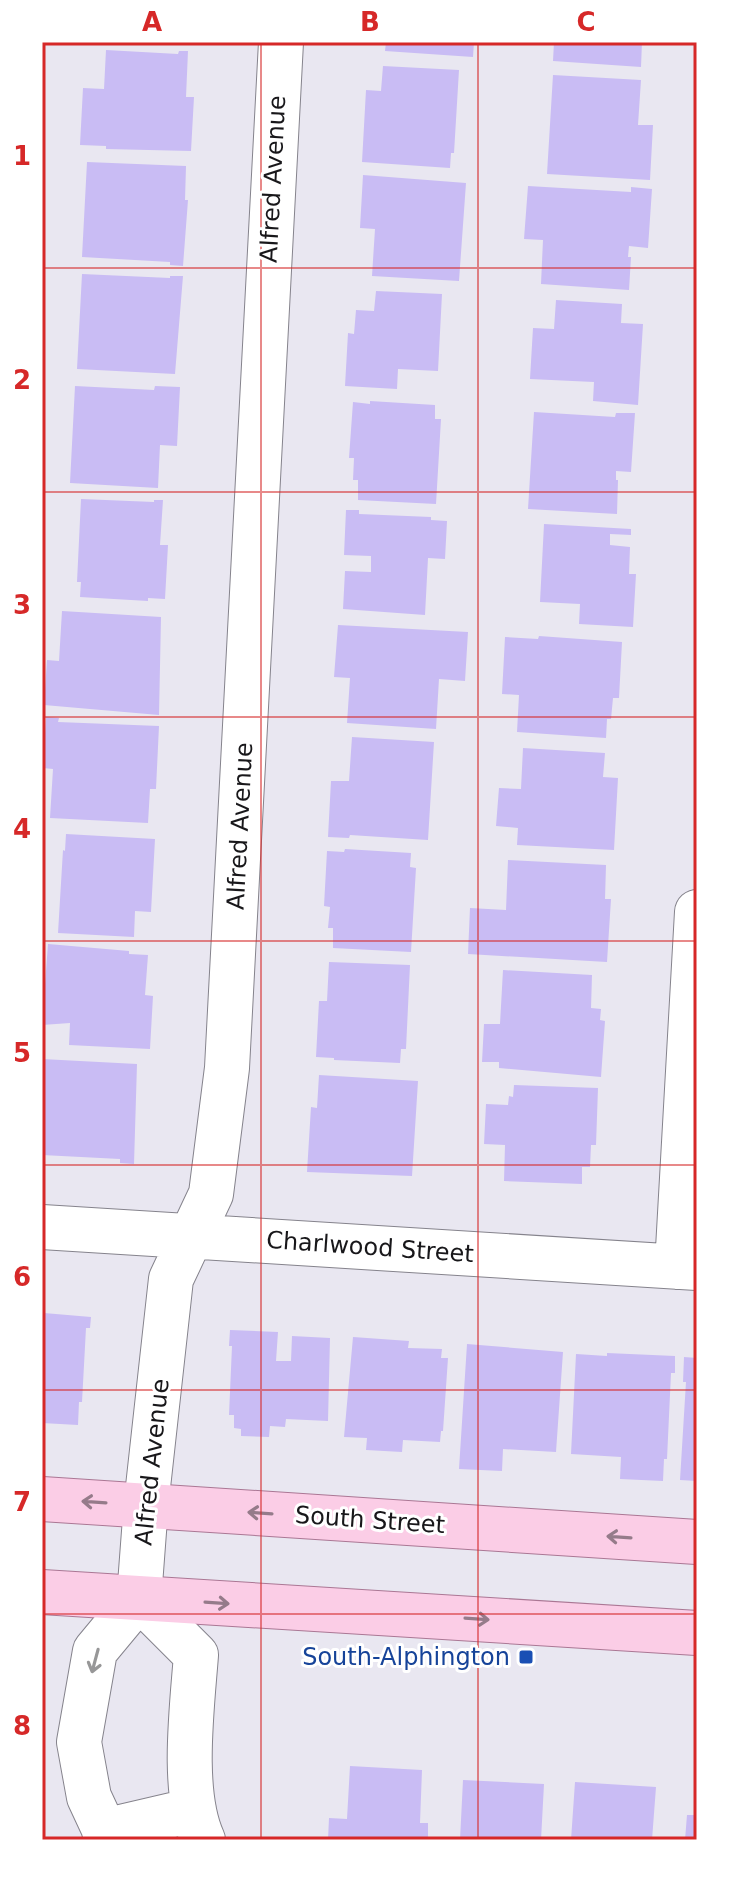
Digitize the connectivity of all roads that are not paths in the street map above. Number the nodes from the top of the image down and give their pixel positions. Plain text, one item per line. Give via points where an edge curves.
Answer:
1 (281, 42) edge
2 (697, 912) edge
3 (42, 1227) edge
4 (190, 1236) junction
5 (687, 1268) edge
6 (42, 1499) edge
7 (146, 1505) junction
8 (697, 1542) edge
9 (42, 1592) edge
10 (139, 1598) junction
11 (697, 1633) edge
12 (199, 1825) edge
13 (106, 1836) edge

1 - 4 street, Alfred Avenue via 227,1068 211,1194
2 - 5 street
3 - 4 street, Charlwood Street
4 - 5 street, Charlwood Street
4 - 7 street, Alfred Avenue via 171,1279
7 -> 6 main road, South Street
8 -> 7 main road, South Street
7 - 10 street, Alfred Avenue
9 - 10 main road
10 -> 11 main road
10 - 12 street via 196,1655 191,1757
10 -> 13 street via 95,1651 79,1742 89,1797
12 - 13 street

